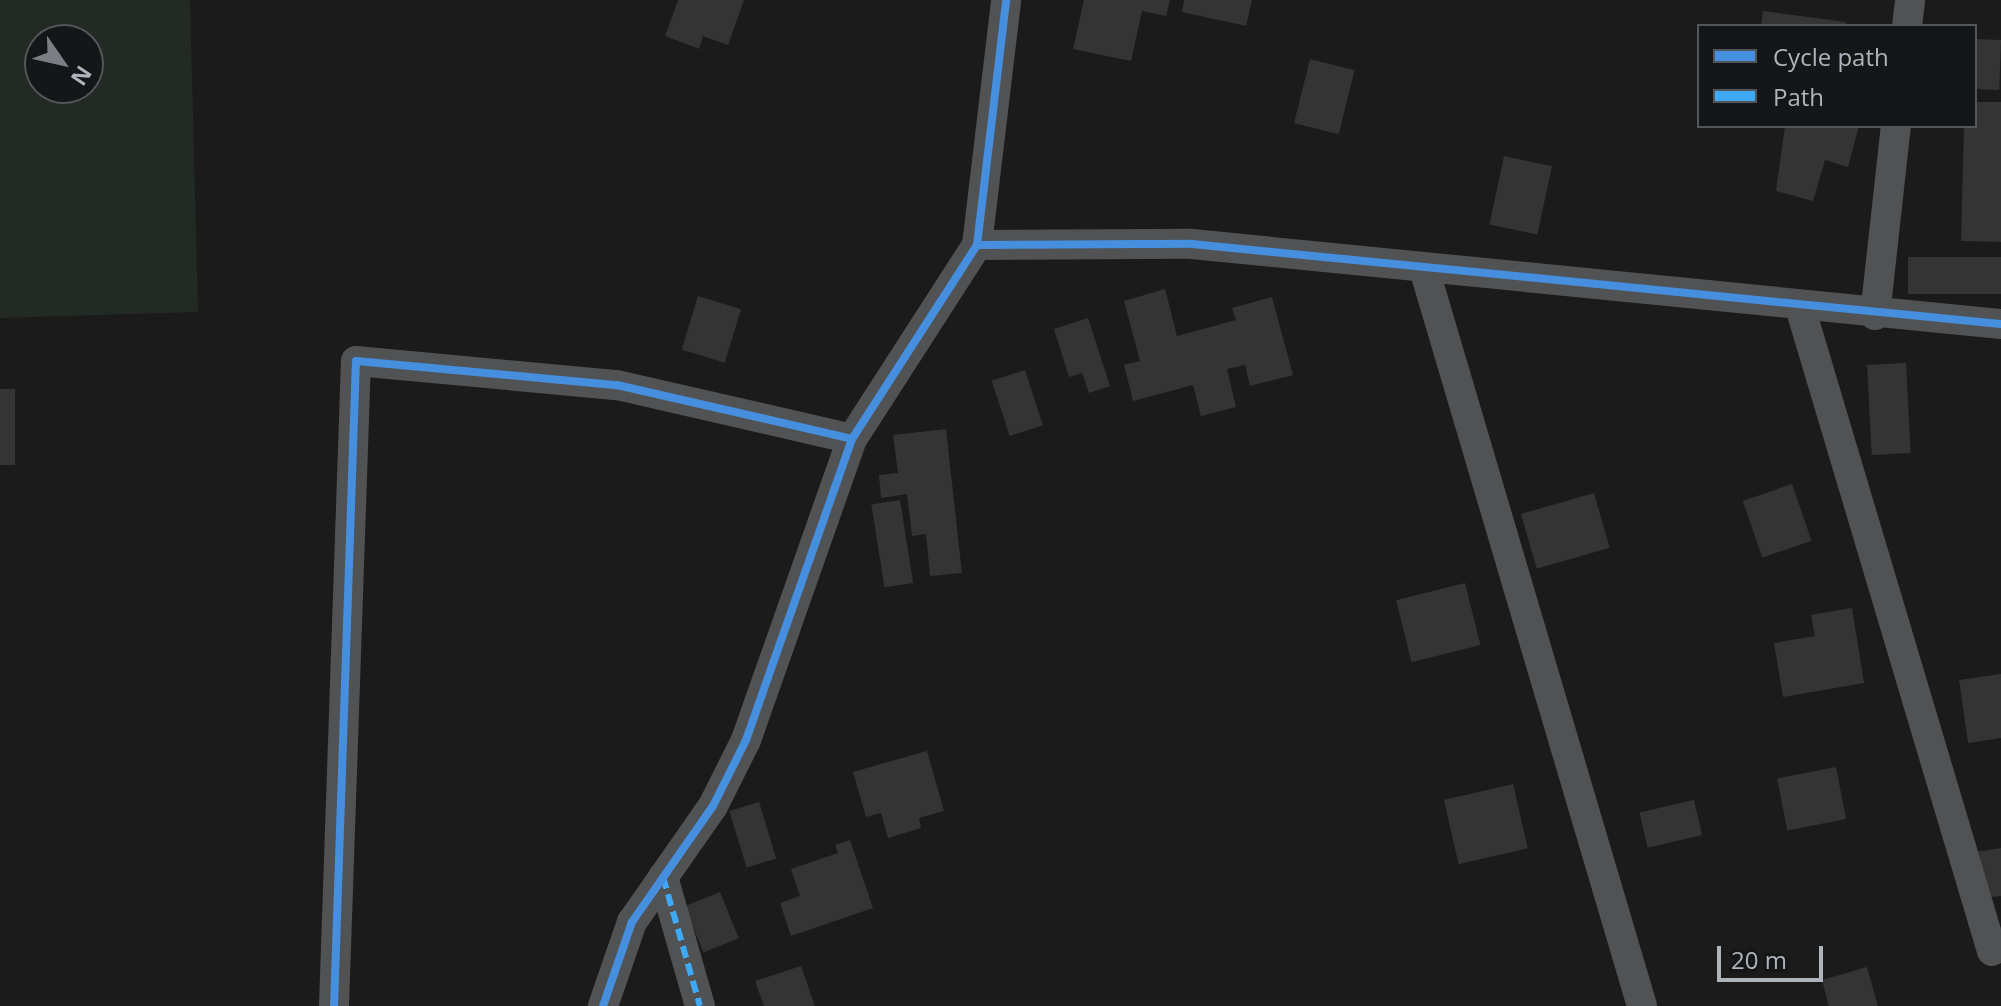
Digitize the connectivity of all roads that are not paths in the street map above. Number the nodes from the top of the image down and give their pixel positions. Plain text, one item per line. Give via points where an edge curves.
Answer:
1 (1910, 0) edge
2 (994, 2) edge
3 (1907, 24) edge
4 (1896, 128) edge
5 (977, 245) junction
6 (1425, 272) junction
7 (1800, 307) junction
8 (1875, 315) junction
9 (2001, 324) edge
10 (852, 439) junction
11 (663, 877) junction
12 (1992, 951) dead end
13 (334, 1006) edge
14 (603, 1006) edge
15 (700, 1006) edge
16 (1642, 1006) edge

1 - 3 street
2 - 5 street
4 - 8 street
5 - 6 street via 1192,244
5 - 10 street
6 - 7 street
6 - 16 street
7 - 8 street
7 - 12 street
8 - 9 street
10 - 11 street via 746,740 713,806
10 - 13 street via 617,385 356,361
11 - 14 street via 616,956
11 - 15 street

